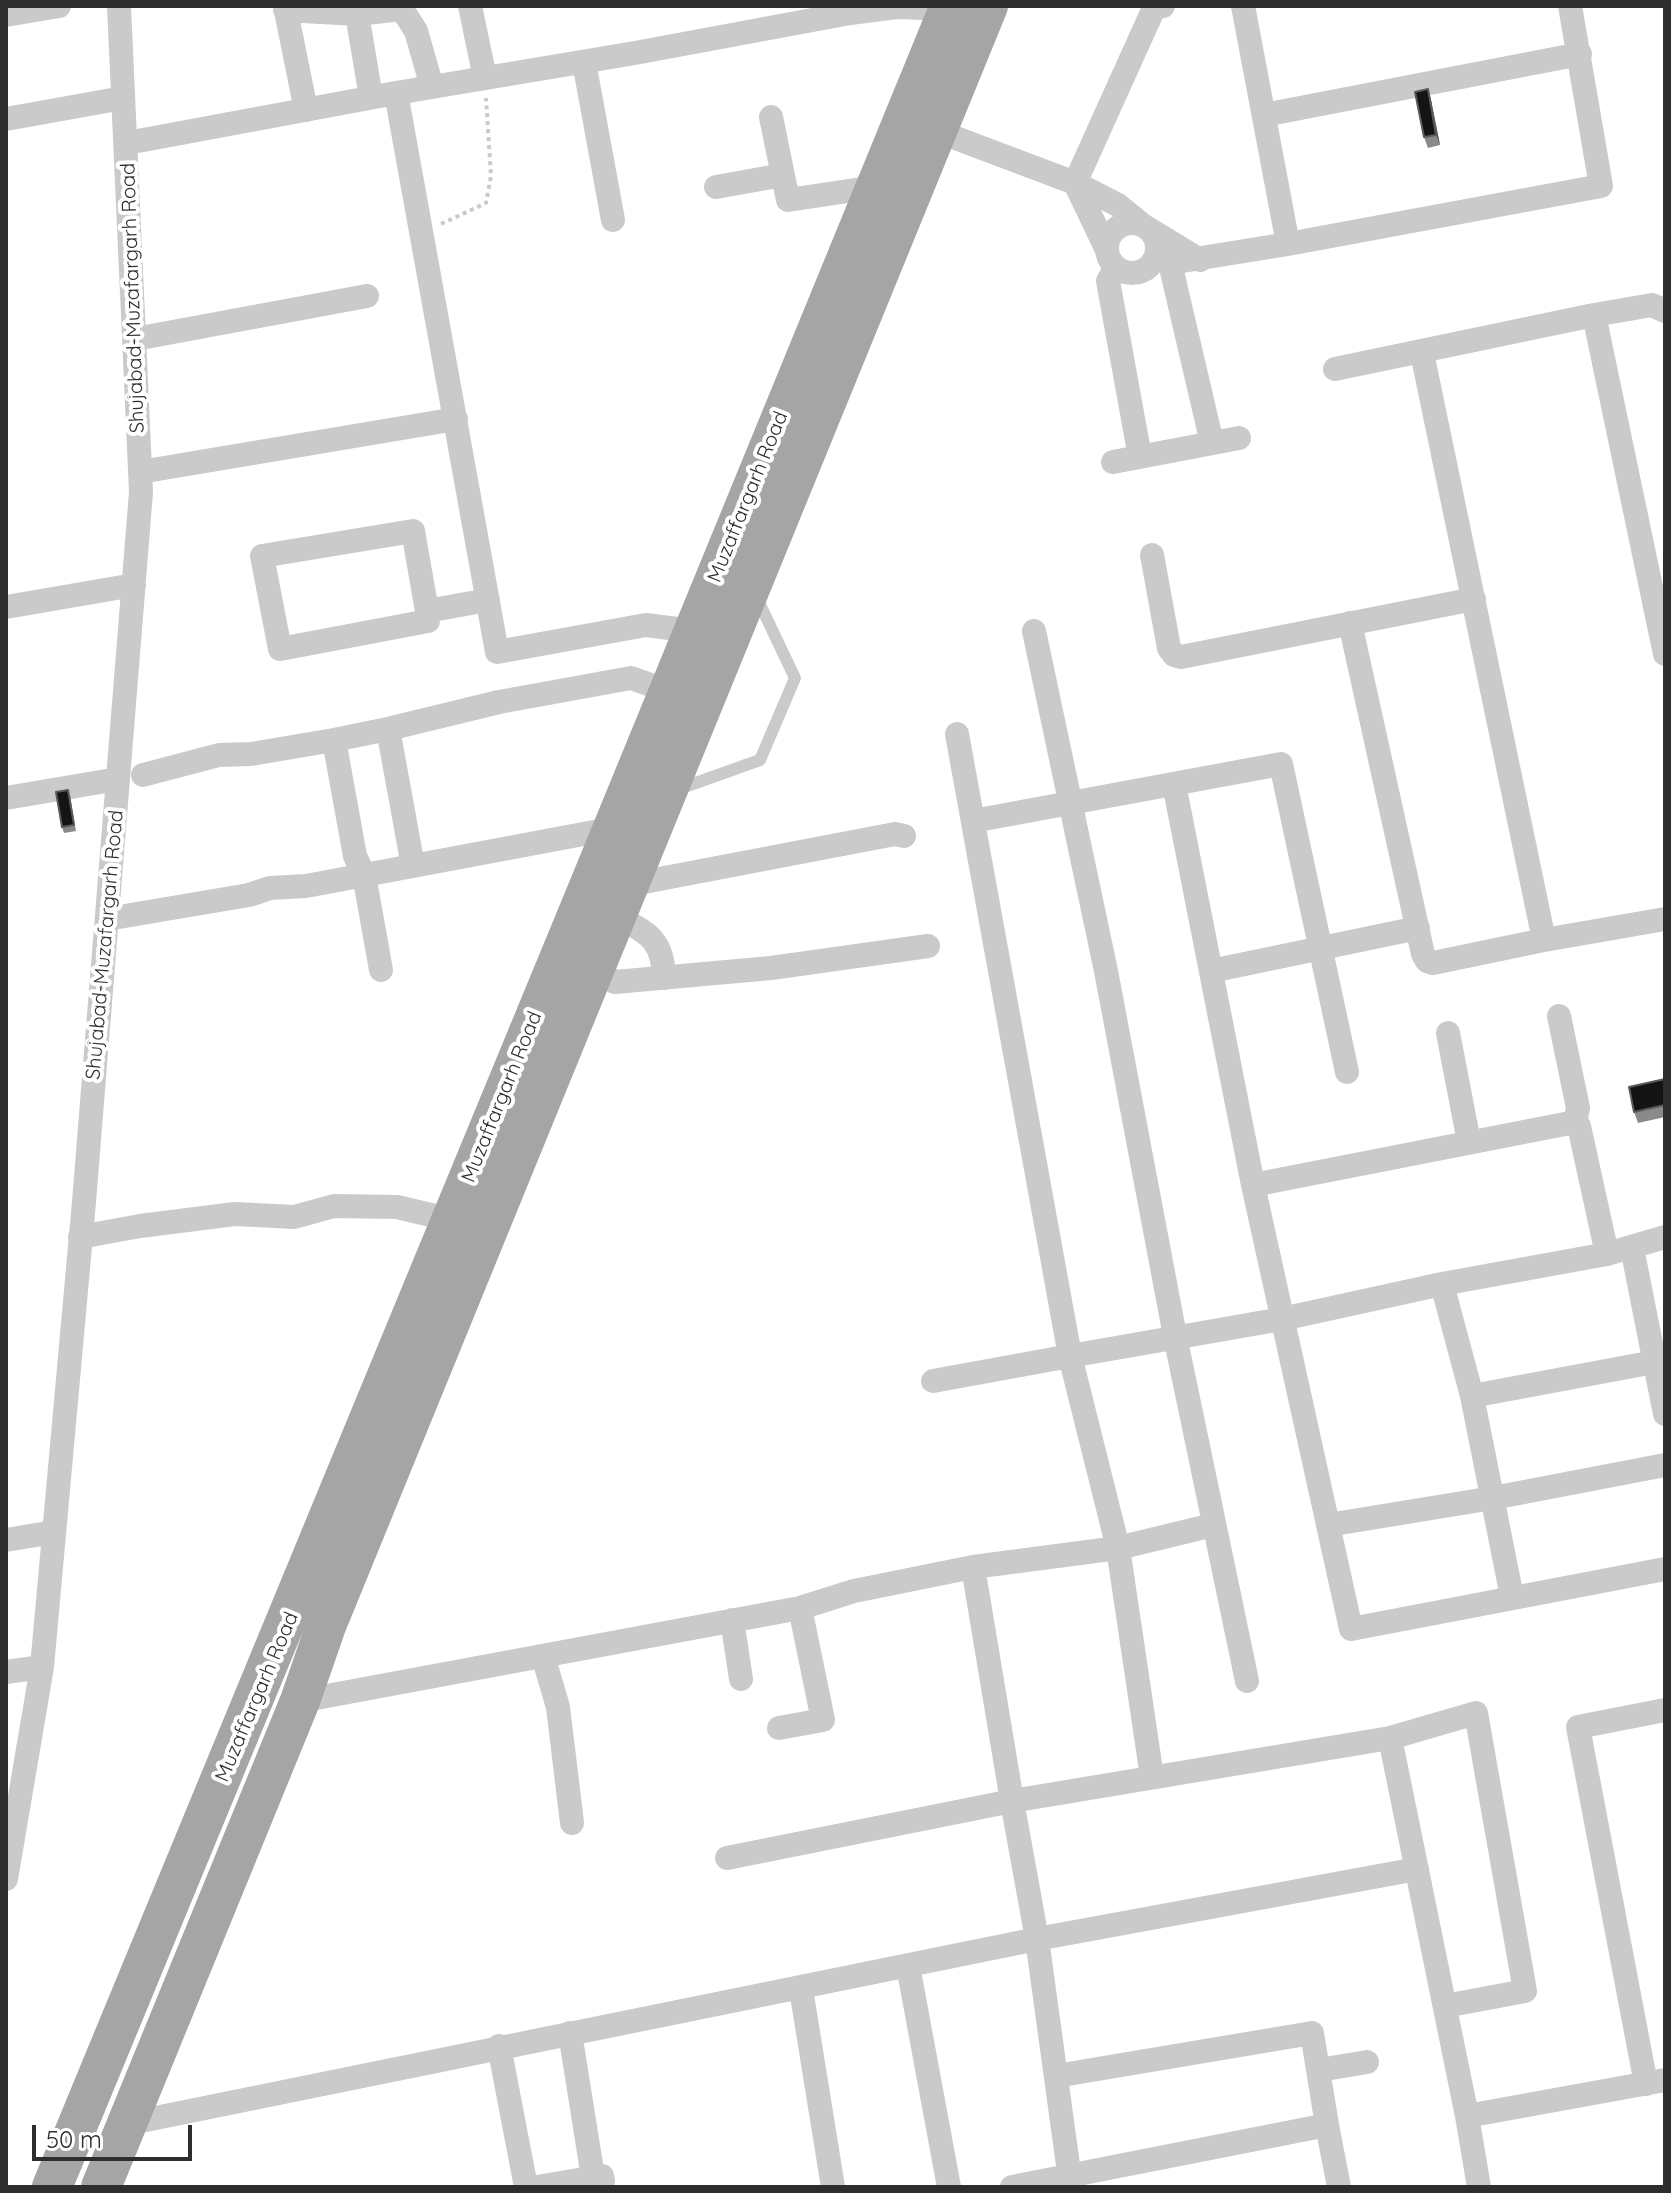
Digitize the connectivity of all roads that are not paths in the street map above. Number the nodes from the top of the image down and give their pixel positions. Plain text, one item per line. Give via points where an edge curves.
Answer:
1 (59, 6) edge
2 (119, 6) edge
3 (470, 6) edge
4 (988, 6) edge
5 (1163, 6) edge
6 (1243, 6) edge
7 (1570, 6) edge
8 (285, 8) edge
9 (949, 8) edge
10 (357, 14) junction
11 (6, 15) edge
12 (1580, 54) junction
13 (584, 62) junction
14 (485, 78) junction
15 (432, 87) junction
16 (396, 93) junction
17 (371, 97) junction
18 (123, 98) junction
19 (306, 110) junction
20 (1264, 115) junction
21 (771, 117) dead end
22 (6, 119) edge
23 (937, 131) junction
24 (127, 143) junction
25 (783, 175) junction
26 (1075, 183) junction
27 (716, 187) dead end
28 (875, 187) junction
29 (613, 220) dead end
30 (1144, 226) junction
31 (1288, 244) junction
32 (1111, 258) junction
33 (1200, 260) junction
34 (1159, 265) junction
35 (367, 296) dead end
36 (1665, 311) edge
37 (1594, 315) junction
38 (135, 339) junction
39 (1422, 353) junction
40 (1335, 369) dead end
41 (456, 419) junction
42 (1239, 438) dead end
43 (1212, 443) junction
44 (1140, 457) junction
45 (1113, 462) dead end
46 (140, 472) junction
47 (1152, 555) dead end
48 (134, 585) junction
49 (752, 585) junction
50 (1474, 599) junction
51 (488, 600) junction
52 (6, 607) edge
53 (427, 611) junction
54 (1350, 623) junction
55 (693, 631) junction
56 (1034, 631) dead end
57 (1665, 654) edge
58 (668, 691) junction
59 (388, 729) junction
60 (957, 734) dead end
61 (334, 740) junction
62 (143, 775) dead end
63 (118, 779) junction
64 (1174, 784) junction
65 (666, 794) junction
66 (6, 798) edge
67 (1071, 804) junction
68 (973, 821) junction
69 (610, 829) junction
70 (904, 836) dead end
71 (413, 866) junction
72 (364, 875) junction
73 (622, 901) junction
74 (107, 919) junction
75 (1665, 919) edge
76 (1418, 928) junction
77 (1544, 940) junction
78 (928, 946) dead end
79 (1321, 948) junction
80 (381, 970) dead end
81 (594, 970) junction
82 (1211, 971) junction
83 (664, 978) junction
84 (1559, 1016) dead end
85 (1448, 1033) dead end
86 (1347, 1072) dead end
87 (1575, 1122) junction
88 (1469, 1142) junction
89 (1253, 1185) junction
90 (452, 1220) junction
91 (80, 1237) junction
92 (1665, 1237) edge
93 (1632, 1248) junction
94 (1607, 1254) junction
95 (1442, 1284) junction
96 (1282, 1319) junction
97 (1175, 1336) junction
98 (1070, 1356) junction
99 (1660, 1362) edge
100 (933, 1381) dead end
101 (1472, 1396) junction
102 (1665, 1414) edge
103 (1665, 1465) edge
104 (1493, 1498) junction
105 (1213, 1525) junction
106 (1328, 1525) junction
107 (54, 1532) junction
108 (6, 1540) edge
109 (1118, 1548) junction
110 (973, 1567) junction
111 (1665, 1569) edge
112 (1512, 1597) junction
113 (800, 1608) junction
114 (732, 1620) junction
115 (543, 1656) junction
116 (42, 1667) junction
117 (6, 1672) edge
118 (741, 1679) dead end
119 (1247, 1681) dead end
120 (300, 1701) junction
121 (1665, 1710) edge
122 (779, 1728) dead end
123 (1390, 1738) junction
124 (1152, 1777) junction
125 (1012, 1801) junction
126 (572, 1823) dead end
127 (8, 1842) edge
128 (727, 1858) dead end
129 (1417, 1869) junction
130 (6, 1879) edge
131 (1037, 1939) junction
132 (908, 1966) junction
133 (801, 1989) junction
134 (1445, 2006) junction
135 (570, 2033) junction
136 (499, 2046) junction
137 (1367, 2062) dead end
138 (1319, 2070) junction
139 (1056, 2076) junction
140 (1655, 2082) edge
141 (1467, 2116) junction
142 (126, 2124) junction
143 (1327, 2125) junction
144 (1070, 2181) edge
145 (599, 2182) edge
146 (52, 2187) edge
147 (101, 2187) edge
148 (526, 2187) edge
149 (537, 2187) edge
150 (833, 2187) edge
151 (949, 2187) edge
152 (1012, 2187) edge
153 (1339, 2187) edge
154 (1479, 2187) edge

1 - 11 street
2 - 18 street, Shujabad-Muzafargarh Road
3 - 14 street
4 - 23 main road, Muzaffargarh Road
5 - 26 street via 1154,8
6 - 20 street
7 - 12 street
8 - 10 street
8 - 19 street
9 - 13 street via 850,13
9 - 28 main road, Muzaffargarh Road
10 - 15 street via 402,9 416,31
10 - 17 street
12 - 20 street
12 - 31 street via 1601,186
13 - 14 street
13 - 29 street
14 - 15 street
15 - 16 street
16 - 17 street
16 - 41 street
17 - 19 street
18 - 22 street
18 - 24 street, Shujabad-Muzafargarh Road
19 - 24 street
20 - 31 street
21 - 25 street
23 - 26 street
23 - 49 main road, Muzaffargarh Road
24 - 38 street, Shujabad-Muzafargarh Road
25 - 27 street
25 - 28 street via 788,200
26 - 30 street via 1118,205
26 - 32 street
28 - 55 main road, Muzaffargarh Road
30 - 32 street via 1128,223 1112,231
30 - 33 street
30 - 34 street via 1155,237
31 - 33 street
32 - 34 street via 1127,273
32 - 44 street via 1108,281
33 - 34 street
34 - 43 street
35 - 38 street
36 - 37 street via 1652,305
37 - 39 street
37 - 57 street
38 - 46 street, Shujabad-Muzafargarh Road
39 - 40 street
39 - 50 street
41 - 46 street
41 - 51 street
42 - 43 street
43 - 44 street
44 - 45 street
46 - 48 street, Shujabad-Muzafargarh Road
47 - 54 street via 1174,655
48 - 52 street
48 - 63 street, Shujabad-Muzafargarh Road
49 - 65 main road, Muzaffargarh Road
49 - 65 lane via 795,678 760,760
50 - 54 street
50 - 77 street
51 - 53 street
51 - 55 street via 497,652 646,625
53 - 53 street via 428,621 280,649 262,556 413,531
54 - 76 street
55 - 58 main road, Muzaffargarh Road
56 - 67 street
58 - 59 street via 631,678
58 - 69 main road, Muzaffargarh Road
59 - 61 street
59 - 71 street
60 - 68 street
61 - 62 street via 219,755
61 - 72 street via 355,856
63 - 66 street
63 - 74 street, Shujabad-Muzafargarh Road
64 - 67 street
64 - 79 street via 1283,766
64 - 82 street
65 - 73 main road, Muzaffargarh Road
67 - 68 street
67 - 97 street
68 - 98 street
69 - 71 street
69 - 90 main road, Muzaffargarh Road
70 - 73 street
71 - 72 street
72 - 74 street
72 - 80 street
73 - 81 main road, Muzaffargarh Road
73 - 83 street via 664,956
74 - 91 street, Shujabad-Muzafargarh Road
75 - 77 street
76 - 77 street via 1423,954 1433,963
76 - 79 street
78 - 83 street
79 - 82 street
79 - 86 street
81 - 83 street via 615,982
81 - 120 main road, Muzaffargarh Road
82 - 89 street
84 - 87 street via 1578,1108
85 - 88 street
87 - 88 street
87 - 94 street
88 - 89 street
89 - 96 street
90 - 91 street via 397,1207 334,1206 294,1217 235,1214
90 - 146 main road, Muzaffargarh Road
91 - 107 street, Shujabad-Muzafargarh Road
92 - 93 street
93 - 94 street
93 - 99 street
94 - 95 street
95 - 96 street
95 - 101 street
96 - 97 street
96 - 106 street
97 - 98 street
97 - 105 street
98 - 100 street
98 - 109 street
99 - 101 street
99 - 102 street
101 - 104 street
103 - 104 street
104 - 106 street
104 - 112 street
105 - 109 street
105 - 119 street
106 - 112 street via 1351,1629
107 - 108 street
107 - 116 street, Shujabad-Muzafargarh Road
109 - 110 street
109 - 124 street
110 - 113 street via 854,1591
110 - 125 street
111 - 112 street
113 - 114 street
113 - 122 street via 823,1720
114 - 115 street
114 - 118 street
115 - 120 street
115 - 126 street via 558,1707
116 - 117 street
116 - 127 street, Shujabad-Muzafargarh Road
120 - 142 main road, Muzaffargarh Road
121 - 140 street via 1578,1727
123 - 124 street
123 - 129 street
123 - 134 street via 1476,1713 1525,1991
124 - 125 street
125 - 128 street
125 - 131 street
127 - 130 street, Shujabad-Muzafargarh Road
129 - 131 street
129 - 134 street
131 - 132 street
131 - 139 street
132 - 133 street
132 - 151 street
133 - 135 street
133 - 150 street
134 - 141 street
135 - 136 street
135 - 145 street
136 - 142 street
136 - 148 street
137 - 138 street
138 - 139 street via 1312,2033
138 - 143 street
139 - 144 street
140 - 141 street
141 - 154 street
142 - 147 main road, Muzaffargarh Road
143 - 144 street
143 - 153 street
144 - 152 street
145 - 149 street

